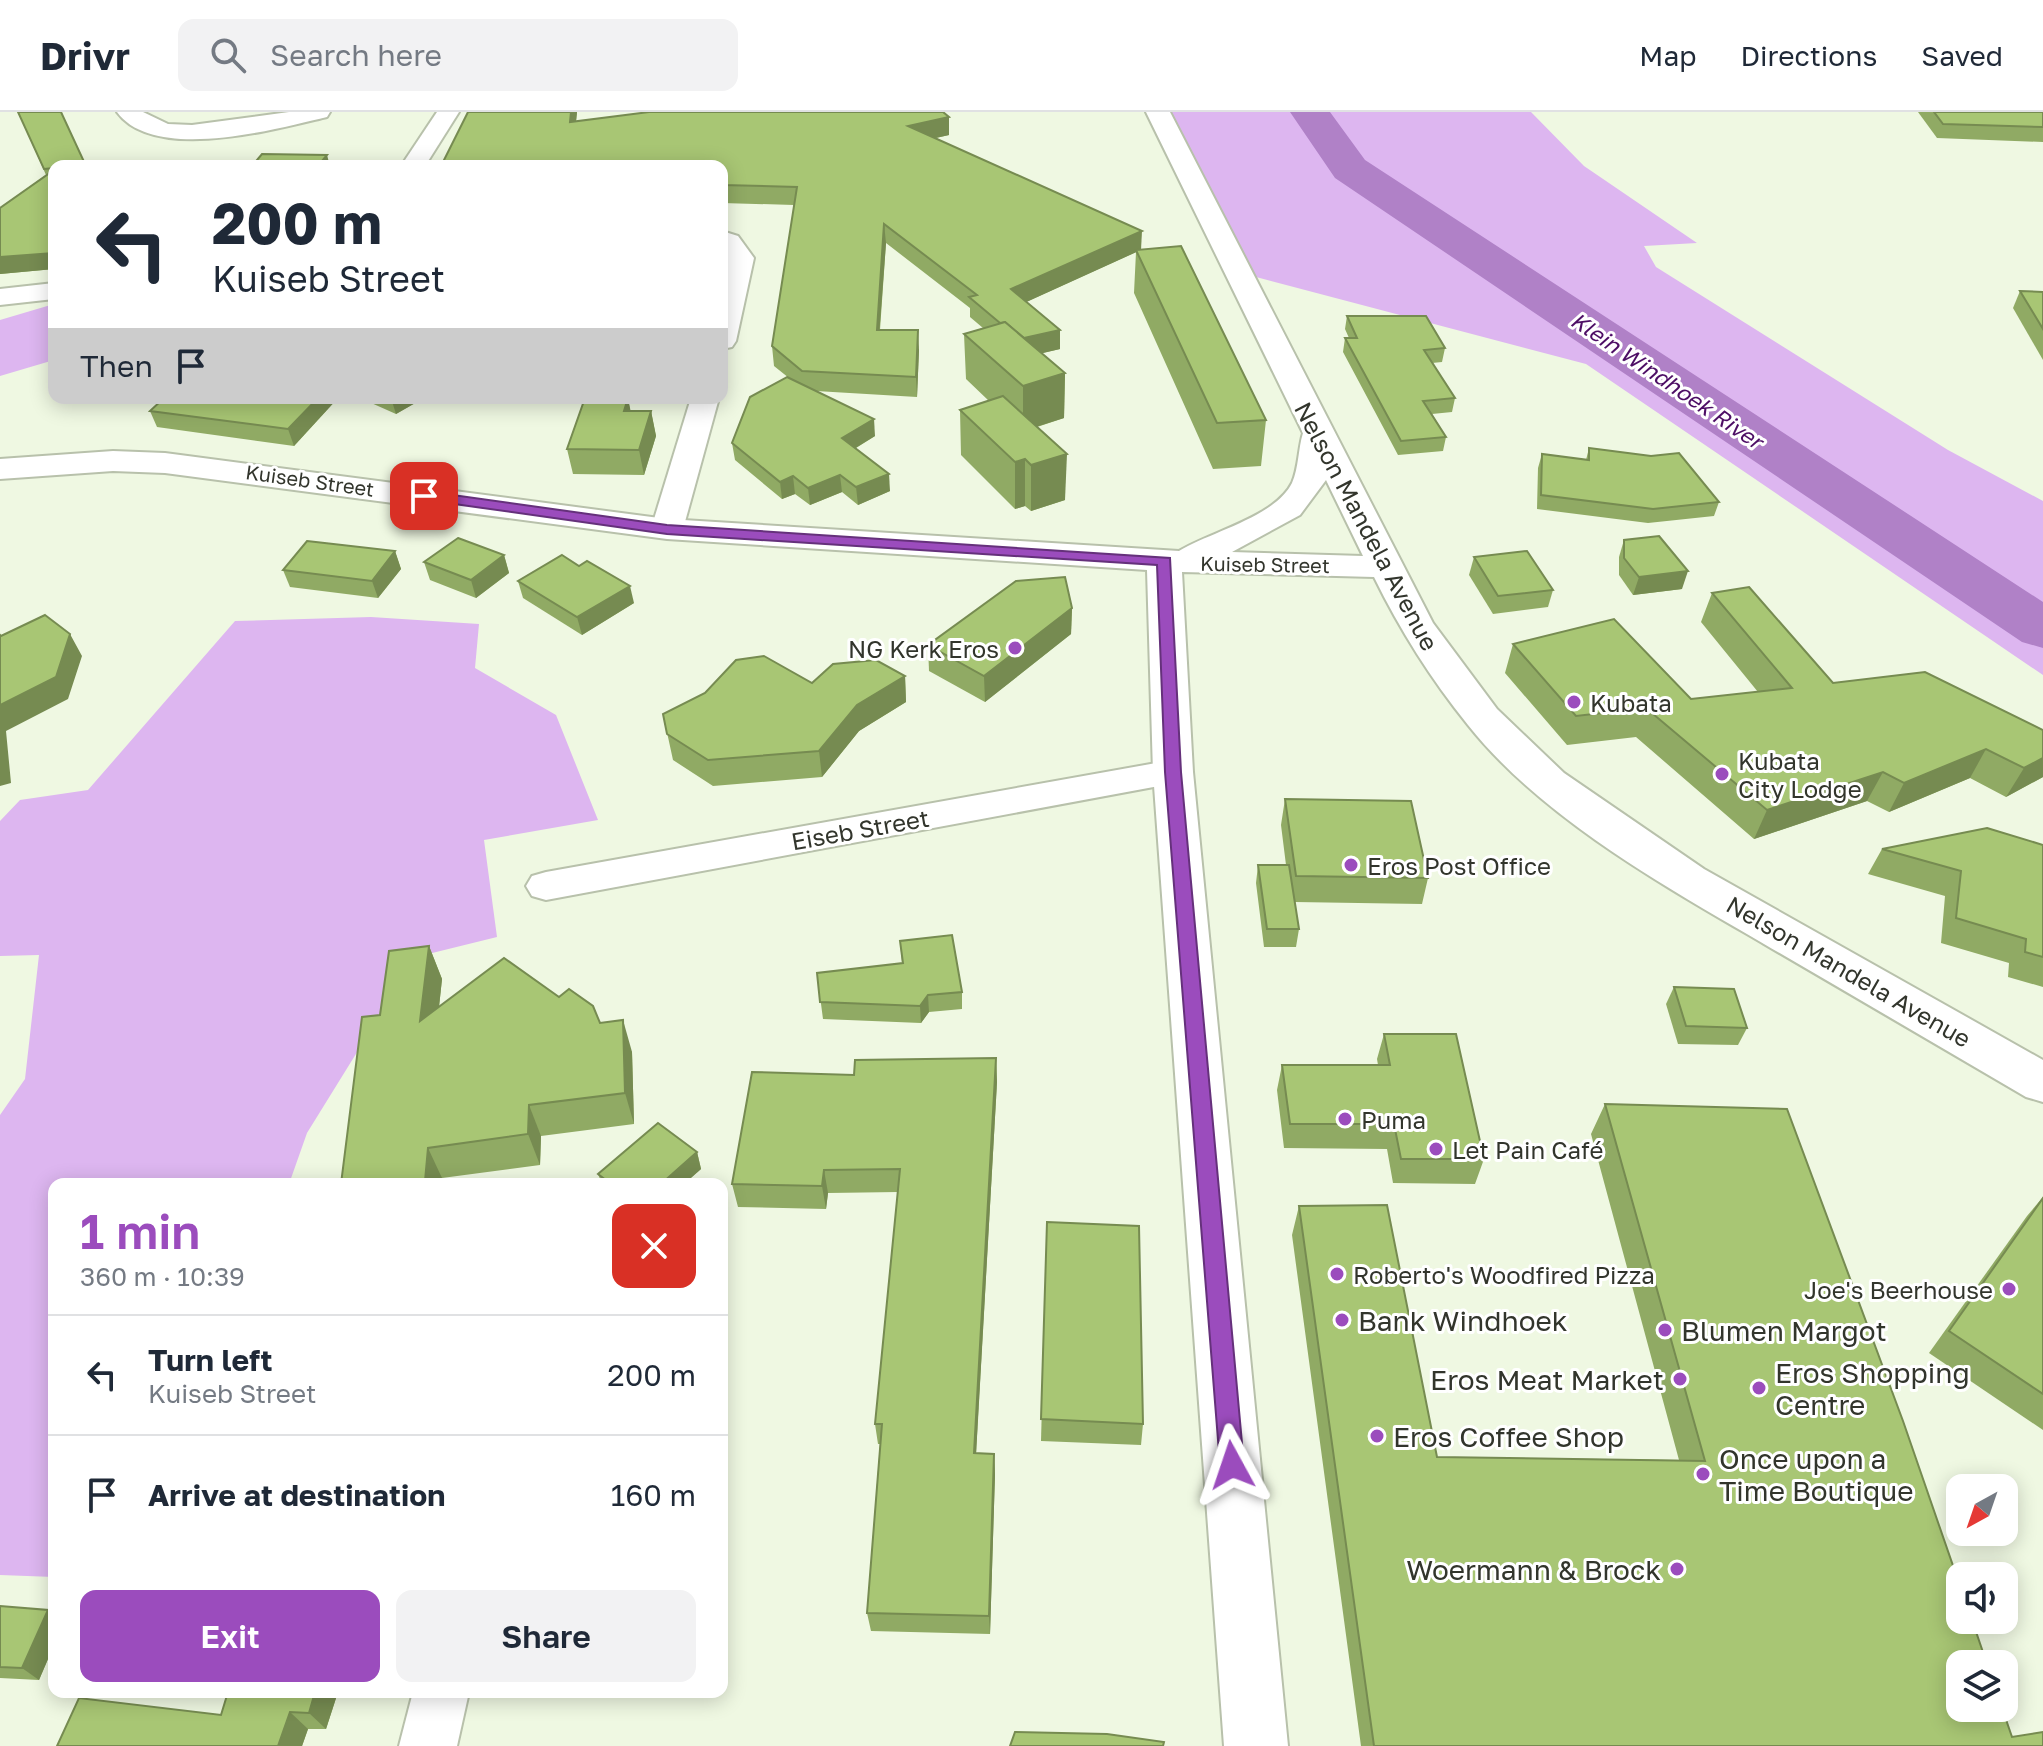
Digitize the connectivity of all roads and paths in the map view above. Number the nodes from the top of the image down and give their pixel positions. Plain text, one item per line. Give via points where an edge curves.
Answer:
1 (128, 112) edge
2 (319, 112) edge
3 (448, 112) edge
4 (1158, 112) edge
5 (417, 160) edge
6 (728, 241) edge
7 (48, 292) edge
8 (0, 297) edge
9 (728, 315) edge
10 (703, 404) edge
11 (1318, 435) junction
12 (0, 469) edge
13 (667, 529) junction
14 (1173, 561) junction
15 (1384, 567) junction
16 (1173, 772) junction
17 (546, 886) dead end
18 (2043, 1083) edge
19 (440, 1698) edge
20 (428, 1746) edge
21 (1256, 1746) edge

1 - 2 street via 135,120 179,132
3 - 5 street
4 - 11 street, Nelson Mandela Avenue
6 - 9 street via 741,258
7 - 8 street
10 - 13 street
11 - 14 street via 1308,485 1290,503 1266,521
11 - 15 street, Nelson Mandela Avenue
12 - 13 street, Kuiseb Street via 165,463
13 - 14 street, Kuiseb Street
14 - 15 street, Kuiseb Street
14 - 16 street
15 - 18 street, Nelson Mandela Avenue via 1448,675 1483,718 1550,783 1689,880
16 - 17 street, Eiseb Street
16 - 21 street
19 - 20 street

